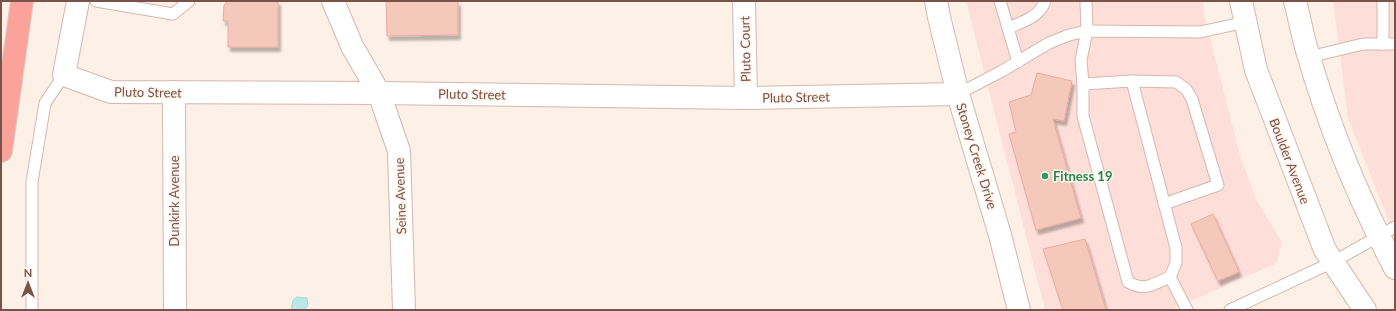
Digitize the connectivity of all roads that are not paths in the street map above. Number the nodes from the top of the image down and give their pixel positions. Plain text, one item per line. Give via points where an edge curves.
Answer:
1 (22, 1) edge
2 (78, 1) edge
3 (96, 1) edge
4 (189, 1) edge
5 (333, 1) edge
6 (744, 1) edge
7 (936, 1) edge
8 (1000, 1) edge
9 (1045, 1) edge
10 (1086, 1) edge
11 (1241, 1) edge
12 (1295, 1) edge
13 (1383, 1) edge
14 (125, 4) edge
15 (1246, 22) junction
16 (1008, 28) junction
17 (1087, 31) junction
18 (1383, 44) junction
19 (1395, 44) edge
20 (1309, 57) junction
21 (1018, 62) junction
22 (64, 75) junction
23 (1132, 81) junction
24 (1083, 84) junction
25 (174, 92) junction
26 (379, 93) junction
27 (958, 94) junction
28 (746, 98) junction
29 (1, 151) edge
30 (1164, 204) junction
31 (1387, 232) edge
32 (1332, 262) junction
33 (1395, 268) edge
34 (1170, 277) junction
35 (32, 310) edge
36 (175, 310) edge
37 (404, 310) edge
38 (1019, 310) edge
39 (1187, 310) edge
40 (1230, 310) edge
41 (1365, 310) edge

1 - 29 highway
2 - 22 street
3 - 14 lane
4 - 14 lane via 173,14
5 - 26 street, Seine Avenue via 352,46
6 - 28 street, Pluto Court
7 - 27 street, Stoney Creek Drive
8 - 16 lane
9 - 16 lane via 1034,16
10 - 17 lane
11 - 15 street, Boulder Avenue
12 - 20 street
13 - 18 lane
15 - 17 lane via 1200,32
15 - 32 street, Boulder Avenue via 1256,70 1325,250
16 - 21 lane
17 - 21 lane via 1049,43
17 - 24 lane via 1081,60
18 - 19 lane
18 - 20 lane via 1363,44
20 - 31 street via 1339,145
21 - 27 lane
22 - 25 street, Pluto Street via 111,92
22 - 35 lane via 45,103 32,182
23 - 24 lane
23 - 30 lane
23 - 30 lane via 1176,82 1186,89 1192,99 1218,185
24 - 34 lane via 1083,116 1128,282 1137,287 1148,287
25 - 26 street, Pluto Street
25 - 36 street, Dunkirk Avenue
26 - 28 street, Pluto Street
26 - 37 street, Seine Avenue via 399,151
27 - 28 street, Pluto Street
27 - 38 street, Stoney Creek Drive via 1000,235
30 - 34 lane via 1176,248 1176,263
31 - 32 lane
31 - 33 street
32 - 40 lane
32 - 41 street, Boulder Avenue
34 - 39 lane

